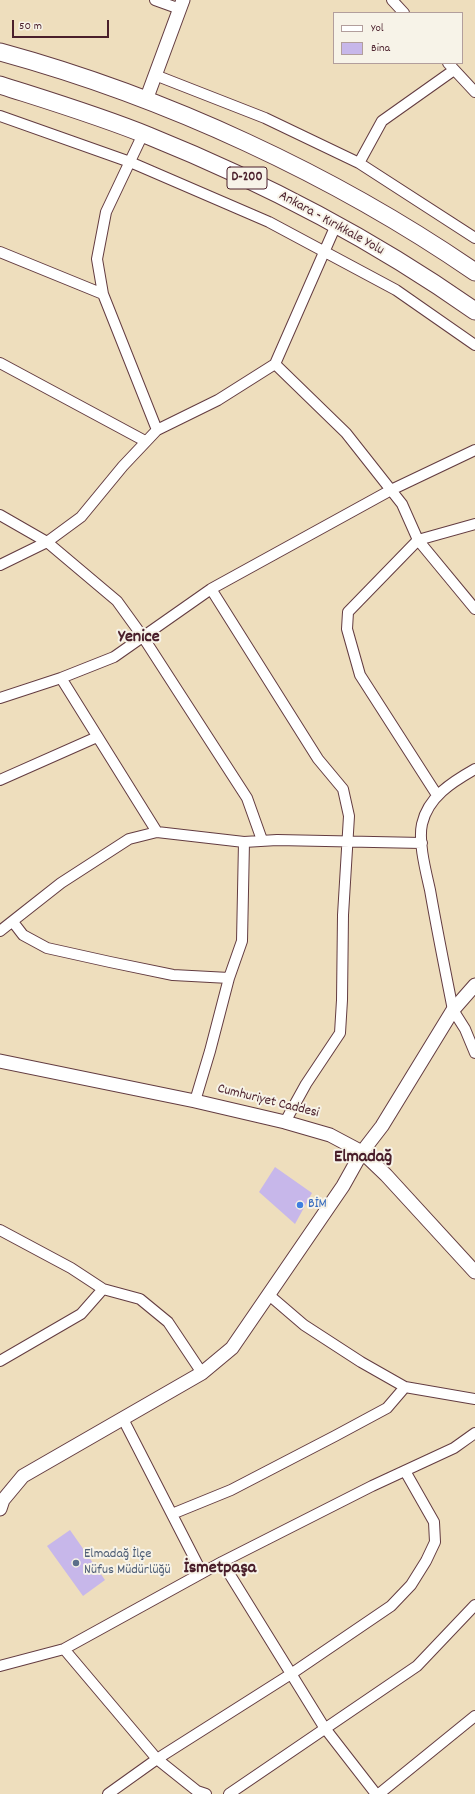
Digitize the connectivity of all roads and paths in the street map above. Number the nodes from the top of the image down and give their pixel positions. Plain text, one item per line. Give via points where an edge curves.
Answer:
1 (155, 0) edge
2 (392, 0) edge
3 (181, 4) edge
4 (403, 12) edge
5 (0, 52) edge
6 (451, 66) edge
7 (155, 75) junction
8 (0, 85) edge
9 (475, 92) edge
10 (146, 100) junction
11 (0, 116) edge
12 (143, 134) junction
13 (130, 162) junction
14 (359, 163) junction
15 (336, 226) junction
16 (475, 238) edge
17 (325, 251) junction
18 (0, 252) edge
19 (475, 272) edge
20 (103, 294) junction
21 (475, 311) edge
22 (475, 345) edge
23 (0, 363) edge
24 (275, 364) junction
25 (158, 430) junction
26 (145, 441) junction
27 (475, 450) edge
28 (391, 490) junction
29 (0, 515) edge
30 (475, 524) edge
31 (418, 540) junction
32 (46, 542) junction
33 (0, 565) edge
34 (211, 589) junction
35 (475, 609) edge
36 (143, 637) junction
37 (61, 678) junction
38 (0, 698) edge
39 (97, 737) junction
40 (475, 769) edge
41 (0, 780) edge
42 (437, 795) junction
43 (157, 832) junction
44 (262, 840) junction
45 (347, 841) junction
46 (244, 842) junction
47 (422, 843) junction
48 (13, 922) junction
49 (0, 931) edge
50 (229, 978) junction
51 (475, 985) edge
52 (453, 1010) junction
53 (475, 1053) edge
54 (0, 1061) edge
55 (195, 1101) junction
56 (285, 1122) junction
57 (362, 1152) junction
58 (0, 1230) edge
59 (475, 1272) edge
60 (103, 1289) junction
61 (269, 1295) junction
62 (0, 1361) edge
63 (202, 1373) junction
64 (405, 1387) junction
65 (475, 1399) edge
66 (123, 1419) junction
67 (475, 1433) edge
68 (405, 1471) junction
69 (0, 1509) edge
70 (172, 1514) junction
71 (222, 1562) junction
72 (202, 1573) junction
73 (475, 1605) edge
74 (64, 1649) junction
75 (0, 1666) edge
76 (291, 1674) junction
77 (475, 1716) edge
78 (324, 1728) junction
79 (157, 1759) junction
80 (108, 1794) edge
81 (206, 1794) edge
82 (229, 1794) edge
83 (377, 1794) edge

1 - 3 street
2 - 4 street
3 - 7 street
5 - 10 highway, D-200 via 57,68
6 - 9 street
6 - 14 street via 382,121
7 - 10 street
7 - 14 street via 265,118
8 - 12 highway, Ankara - Kırıkkale Yolu / D-200
10 - 19 highway, D-200 via 254,146 402,224
11 - 13 street
12 - 13 street
12 - 15 highway, Ankara - Kırıkkale Yolu / D-200 via 242,176
13 - 17 street via 269,222
13 - 20 street via 106,212 97,259
14 - 16 street
15 - 17 street
15 - 21 highway, Ankara - Kırıkkale Yolu / D-200 via 404,264
17 - 22 street via 396,290
17 - 24 street
18 - 20 street
20 - 25 street
23 - 26 street
24 - 25 street via 218,400
24 - 28 street via 346,433
25 - 26 street
26 - 32 street via 81,517
27 - 28 street
28 - 31 street via 402,504
28 - 34 street
29 - 32 street
30 - 31 street
31 - 35 street
31 - 42 street via 348,612 346,629 360,675
32 - 33 street
32 - 36 street via 117,601
34 - 36 street
34 - 45 street via 318,759 343,789 349,816
36 - 37 street via 114,657
36 - 44 street via 247,798
37 - 38 street
37 - 39 street
39 - 41 street
39 - 43 street
40 - 42 street
42 - 47 street via 422,825
43 - 46 street
43 - 48 street via 129,839 61,883
44 - 45 street
44 - 46 street
45 - 47 street
45 - 56 street via 340,1033 306,1084
46 - 50 street via 242,941
47 - 52 street
48 - 49 street
48 - 50 street via 23,935 47,948 173,975
50 - 55 street
51 - 52 street
52 - 53 street via 465,1029
52 - 57 street via 382,1126
54 - 55 street, Cumhuriyet Caddesi
55 - 56 street, Cumhuriyet Caddesi
56 - 57 street, Cumhuriyet Caddesi via 330,1135
57 - 59 street, Cumhuriyet Caddesi
57 - 61 street via 344,1186
58 - 60 street via 72,1268
60 - 62 street via 81,1314
60 - 63 street via 140,1299 168,1322
61 - 63 street via 232,1348
61 - 64 street via 304,1325
63 - 66 street
64 - 65 street
64 - 70 street via 387,1408 231,1490
66 - 69 street via 23,1476 3,1500
66 - 70 street
67 - 68 street via 454,1448
68 - 71 street
68 - 76 street via 434,1522 435,1542 426,1561 411,1585 391,1606
70 - 72 street
71 - 72 street
71 - 76 street
72 - 74 street
73 - 78 street via 417,1666
74 - 75 street
74 - 79 street
76 - 78 street
76 - 79 street
77 - 83 street
78 - 82 street
78 - 83 street
79 - 80 street
79 - 81 street via 198,1791

